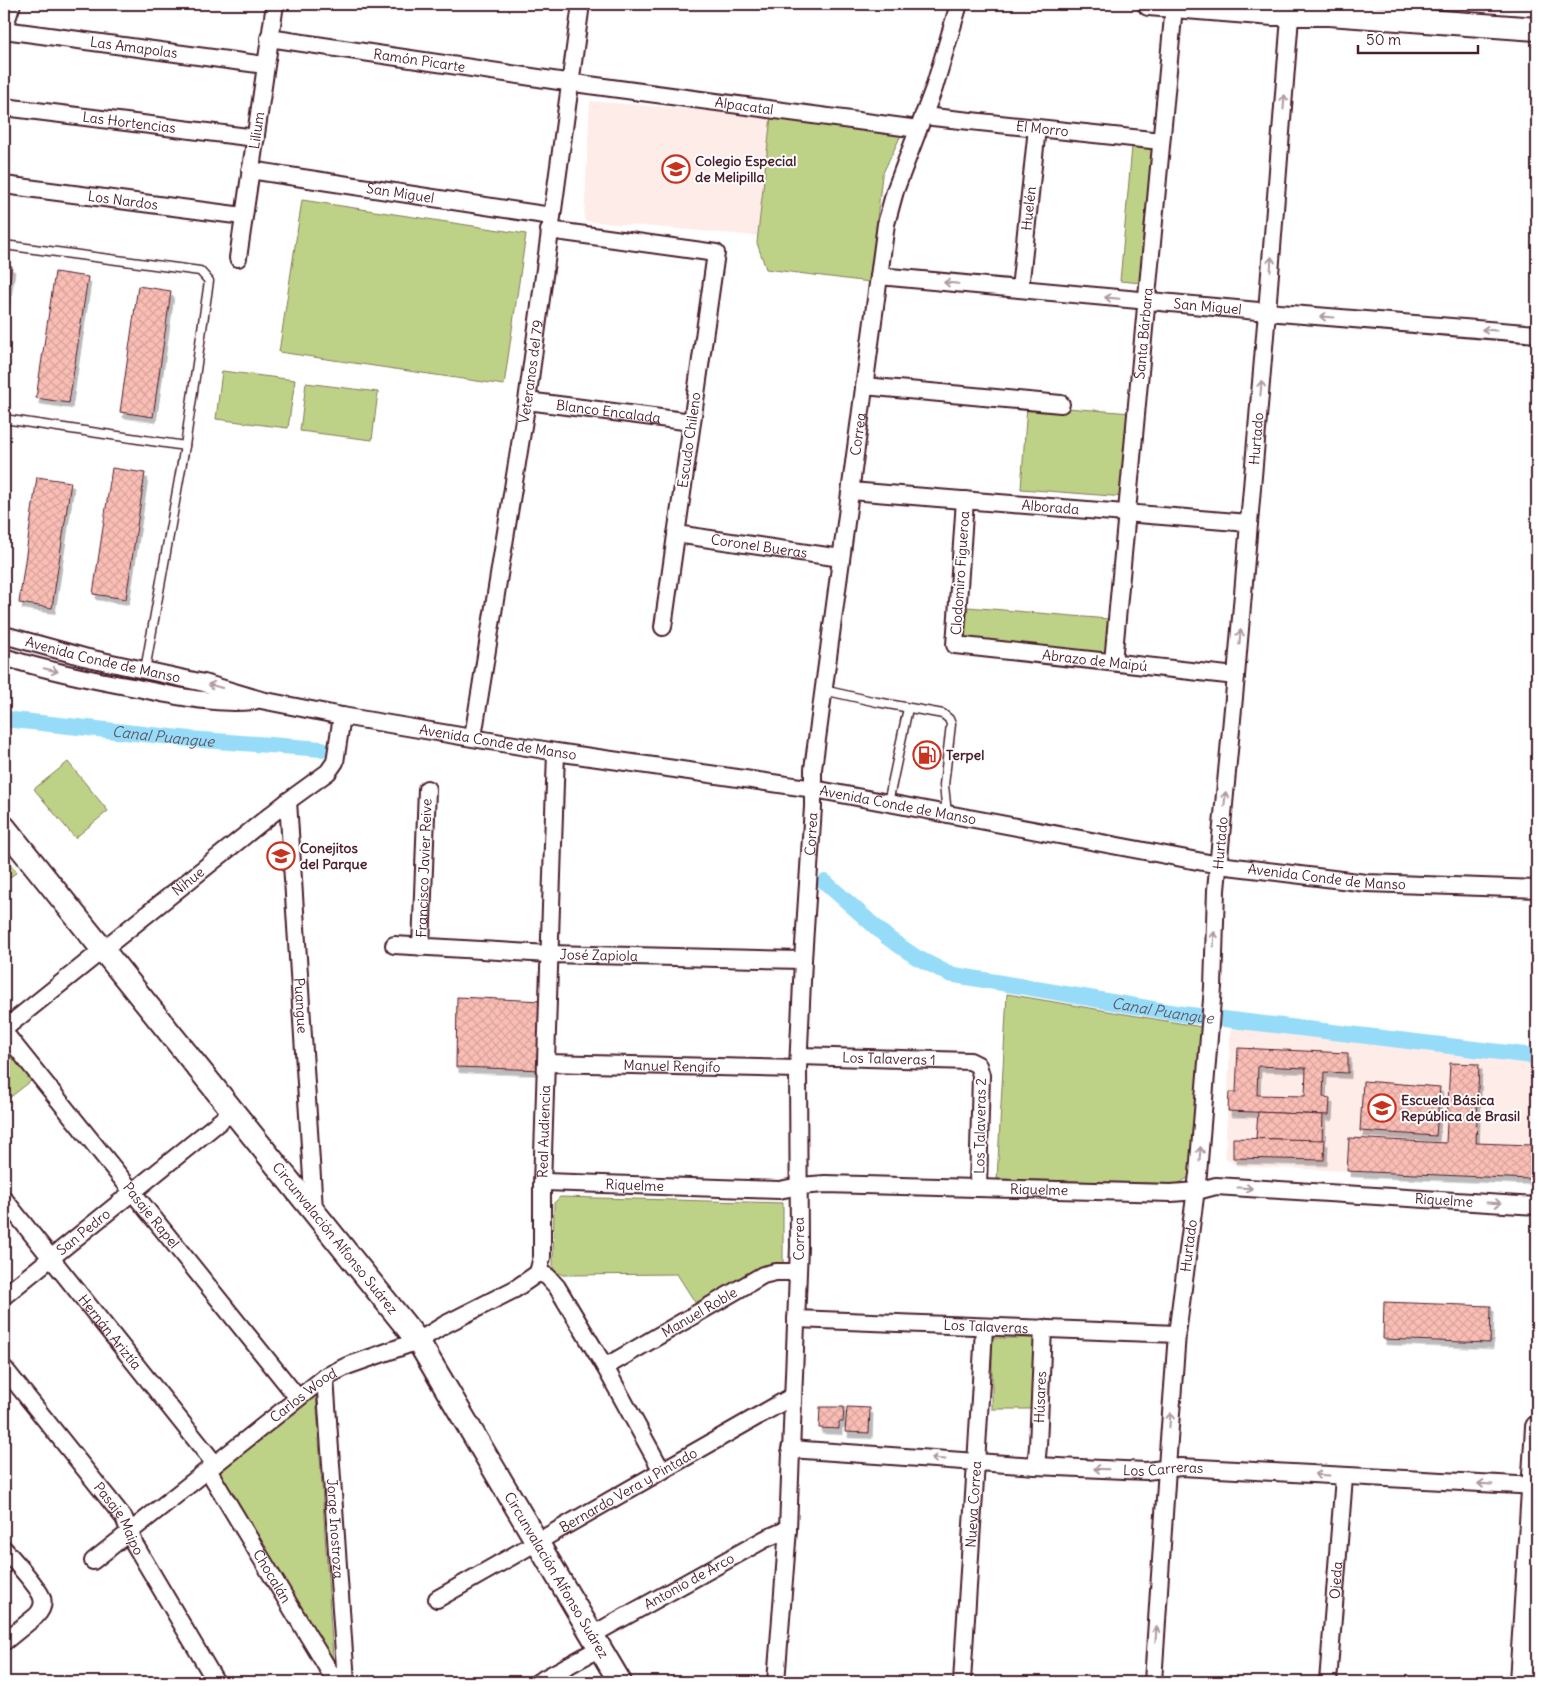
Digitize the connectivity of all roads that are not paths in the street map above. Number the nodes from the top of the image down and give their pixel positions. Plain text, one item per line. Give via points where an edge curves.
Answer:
1 (12, 4) edge
2 (274, 4) edge
3 (582, 4) edge
4 (960, 4) edge
5 (1149, 4) edge
6 (1174, 6) junction
7 (1291, 9) edge
8 (4, 29) edge
9 (1537, 29) edge
10 (269, 38) junction
11 (265, 65) junction
12 (570, 83) junction
13 (4, 107) edge
14 (921, 122) junction
15 (1036, 128) junction
16 (256, 138) junction
17 (1161, 141) junction
18 (250, 170) junction
19 (4, 185) edge
20 (243, 216) junction
21 (550, 223) junction
22 (4, 245) edge
23 (716, 253) joint
24 (238, 258) dead end
25 (879, 276) junction
26 (1020, 289) junction
27 (1146, 301) junction
28 (1267, 312) junction
29 (1537, 334) edge
30 (864, 386) junction
31 (527, 401) junction
32 (1061, 404) dead end
33 (4, 419) edge
34 (692, 422) junction
35 (185, 446) junction
36 (850, 491) junction
37 (965, 500) junction
38 (1127, 513) junction
39 (1249, 524) junction
40 (676, 534) junction
41 (841, 558) junction
42 (663, 627) dead end
43 (4, 635) edge
44 (955, 645) joint
45 (4, 657) edge
46 (1113, 662) junction
47 (146, 670) junction
48 (1236, 676) junction
49 (824, 690) junction
50 (261, 700) junction
51 (908, 708) junction
52 (342, 716) junction
53 (473, 737) junction
54 (556, 752) junction
55 (427, 789) dead end
56 (814, 789) junction
57 (288, 801) junction
58 (888, 803) junction
59 (947, 814) junction
60 (4, 827) edge
61 (1219, 864) junction
62 (1537, 889) edge
63 (394, 946) dead end
64 (422, 946) junction
65 (103, 948) junction
66 (549, 954) junction
67 (803, 960) junction
68 (4, 1031) edge
69 (799, 1062) junction
70 (546, 1063) junction
71 (978, 1065) joint
72 (234, 1110) junction
73 (542, 1185) junction
74 (800, 1186) junction
75 (978, 1187) junction
76 (1197, 1190) junction
77 (132, 1192) junction
78 (4, 1200) edge
79 (1537, 1206) edge
80 (314, 1209) junction
81 (51, 1258) junction
82 (798, 1272) junction
83 (538, 1273) junction
84 (4, 1296) edge
85 (796, 1319) junction
86 (984, 1327) junction
87 (1043, 1328) junction
88 (1177, 1334) junction
89 (418, 1341) junction
90 (605, 1367) junction
91 (4, 1368) edge
92 (325, 1377) junction
93 (793, 1396) junction
94 (298, 1398) junction
95 (1537, 1428) edge
96 (790, 1449) junction
97 (976, 1461) junction
98 (1036, 1466) junction
99 (211, 1467) junction
100 (1167, 1469) junction
101 (662, 1471) junction
102 (1344, 1477) junction
103 (1535, 1486) edge
104 (788, 1529) junction
105 (130, 1532) junction
106 (537, 1542) junction
107 (4, 1548) edge
108 (93, 1561) dead end
109 (437, 1599) dead end
110 (596, 1641) junction
111 (4, 1642) edge
112 (216, 1682) edge
113 (336, 1682) edge
114 (346, 1682) edge
115 (538, 1682) edge
116 (620, 1682) edge
117 (776, 1682) edge
118 (962, 1682) edge
119 (1153, 1682) edge
120 (1328, 1682) edge
121 (1521, 1682) edge

1 - 8 street
2 - 10 street, Lilium
3 - 12 street, Veteranos del 79
4 - 14 street, Correa
5 - 6 street
6 - 7 street
6 - 17 street, Santa Bárbara
7 - 9 street
28 -> 7 street, Hurtado
8 - 11 street, Las Amapolas
10 - 11 street, Lilium
10 - 12 street, Ramón Picarte
11 - 16 street, Lilium
12 - 14 street, Alpacatal
12 - 21 street, Veteranos del 79
13 - 16 street, Las Hortencias
14 - 15 street, El Morro
14 - 25 street, Correa via 890,208
15 - 17 street, El Morro
15 - 26 street, Huelén
16 - 18 street, Lilium
17 - 27 street, Santa Bárbara
18 - 20 street, Lilium
18 - 21 street, San Miguel
19 - 20 street, Los Nardos
20 - 24 street, Lilium
21 - 23 street, San Miguel
21 - 31 street, Veteranos del 79
22 - 35 lane via 200,271 209,281
23 - 34 street, Escudo Chileno
26 -> 25 street, San Miguel
25 - 30 street, Correa
27 -> 26 street, San Miguel
27 - 28 street, San Miguel
27 - 38 street, Santa Bárbara
29 -> 28 street, San Miguel
39 -> 28 street, Hurtado
30 - 32 street
30 - 36 street, Correa
31 - 34 street, Blanco Encalada
31 - 53 street, Veteranos del 79
33 - 35 lane
34 - 40 street, Escudo Chileno
35 - 47 lane
36 - 37 street, Alborada
36 - 41 street, Correa
37 - 38 street, Alborada
37 - 44 street, Clodomiro Figueroa
38 - 39 street, Alborada
38 - 46 street, Santa Bárbara
48 -> 39 street, Hurtado
40 - 41 street, Coronel Bueras
40 - 42 street, Escudo Chileno
41 - 49 street, Correa
43 - 47 street, Avenida Conde de Manso
44 - 46 street, Abrazo de Maipú
45 -> 50 street, Avenida Conde de Manso via 71,676 176,696 236,703
46 - 48 street, Abrazo de Maipú
50 -> 47 street, Avenida Conde de Manso
61 -> 48 street, Hurtado
49 - 51 lane
49 - 56 street, Correa via 813,769
50 - 52 street, Avenida Conde de Manso
51 - 58 lane
51 - 59 lane via 942,714 951,724 944,785
52 - 53 street, Avenida Conde de Manso
52 - 57 street, Ñihue via 335,762 328,772
53 - 54 street, Avenida Conde de Manso
54 - 56 street, Avenida Conde de Manso
54 - 66 street, Real Audiencia
55 - 64 street, Francisco Javier Reive
56 - 58 street, Avenida Conde de Manso
56 - 67 street, Correa
57 - 65 street, Ñihue
57 - 80 street, Puangue
58 - 59 street, Avenida Conde de Manso
59 - 61 street, Avenida Conde de Manso
60 - 65 street, Circunvalación Alfonso Suárez
61 - 62 street, Avenida Conde de Manso via 1366,883
76 -> 61 street, Hurtado
63 - 64 street, José Zapiola
64 - 66 street, José Zapiola
65 - 68 street, Ñihue
65 - 72 street, Circunvalación Alfonso Suárez
66 - 67 street, José Zapiola
66 - 70 street, Real Audiencia
67 - 69 street, Correa
68 - 77 street, Pasaje Rapel
69 - 70 street, Manuel Rengifo
69 - 71 street, Los Talaveras 1 via 970,1061
69 - 74 street, Correa
70 - 73 street, Real Audiencia
71 - 75 street, Los Talaveras 2 via 981,1075
72 - 77 street, San Pedro
72 - 80 street, Circunvalación Alfonso Suárez
73 - 74 street, Riquelme via 545,1182 779,1190
73 - 83 street, Real Audiencia via 542,1257
74 - 75 street, Riquelme
74 - 82 street, Correa
75 - 76 street, Riquelme via 1171,1193
76 -> 79 street, Riquelme via 1216,1186
76 - 88 street, Hurtado
77 - 81 street, San Pedro
77 - 94 street, Pasaje Rapel
78 - 81 street, Hernán Ariztía
80 - 89 street, Circunvalación Alfonso Suárez
81 - 84 street, San Pedro
81 - 99 street, Hernán Ariztía
82 - 85 street, Correa
82 - 90 street, Manuel Roble via 763,1275
83 - 89 street, Carlos Wood via 515,1289
83 - 90 street via 547,1276 557,1287
85 - 86 street, Los Talaveras
85 - 93 street, Correa
86 - 87 street, Los Talaveras
86 - 97 street, Nueva Correa
87 - 88 street, Los Talaveras
87 - 98 street, Húsares
100 -> 88 street, Hurtado
89 - 92 street, Carlos Wood via 346,1366
89 - 106 street, Circunvalación Alfonso Suárez
90 - 101 street
91 - 105 street, Pasaje Maipo via 124,1518
92 - 94 street, Carlos Wood
92 - 114 street, Jorge Inostroza
93 - 96 street, Correa
93 - 101 street, Bernardo Vera y Pintado
94 - 99 street, Carlos Wood
95 - 103 street
97 -> 96 street, Los Carreras
96 - 104 street, Correa
97 - 98 street, Los Carreras
97 - 118 street, Nueva Correa
100 -> 98 street, Los Carreras
99 - 105 street, Carlos Wood
99 - 113 street, Chocalán
102 -> 100 street, Los Carreras via 1181,1467
119 -> 100 street, Hurtado
101 - 106 street, Bernardo Vera y Pintado
103 -> 102 street, Los Carreras
102 - 120 street, Ojeda
103 - 121 street
104 - 110 street, Antonio de Arco via 765,1539
104 - 117 street, Correa
105 - 108 street, Carlos Wood
105 - 112 street, Pasaje Maipo
106 - 109 street, Bernardo Vera y Pintado
106 - 110 street, Circunvalación Alfonso Suárez
107 - 111 street via 38,1591 43,1603 36,1616
110 - 115 street, Antonio de Arco
110 - 116 street, Circunvalación Alfonso Suárez

